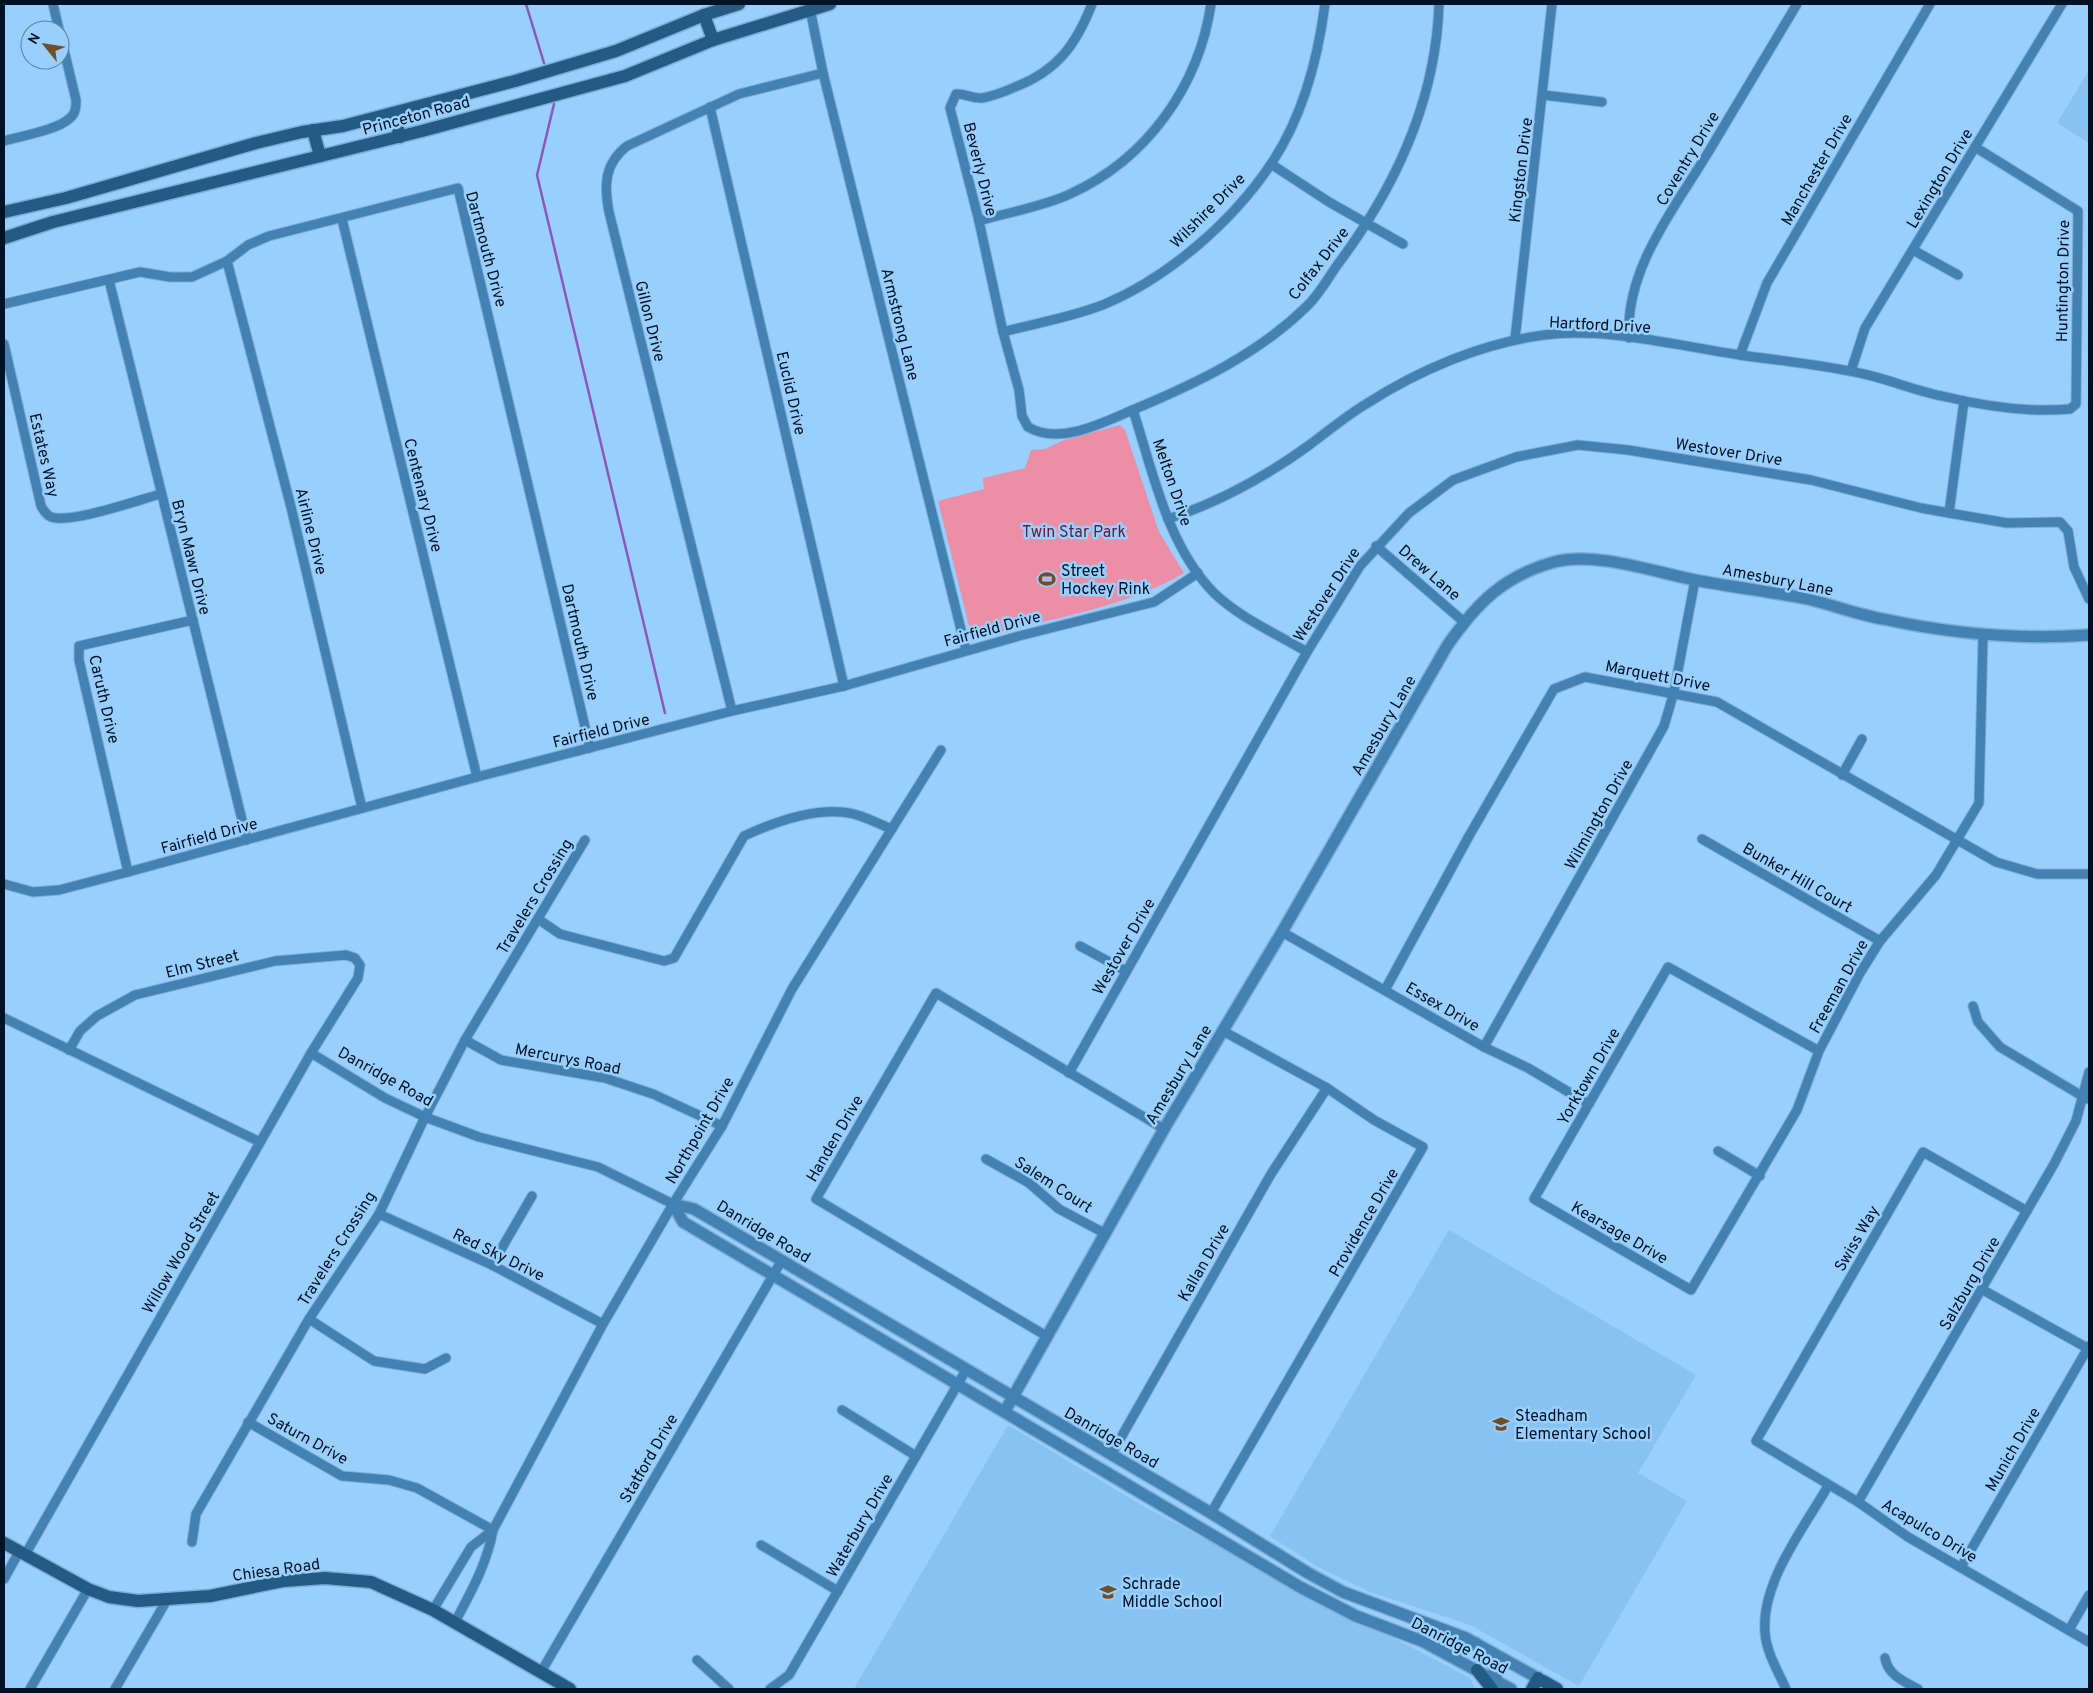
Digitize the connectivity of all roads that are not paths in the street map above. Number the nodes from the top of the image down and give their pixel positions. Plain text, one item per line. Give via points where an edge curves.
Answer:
1 (53, 4) edge
2 (739, 4) edge
3 (830, 4) edge
4 (1092, 4) edge
5 (1211, 4) edge
6 (1325, 4) edge
7 (1439, 4) edge
8 (1552, 4) edge
9 (1798, 4) edge
10 (1930, 4) edge
11 (2062, 4) edge
12 (809, 7) edge
13 (704, 15) junction
14 (57, 20) edge
15 (713, 40) junction
16 (69, 70) edge
17 (822, 73) junction
18 (515, 81) junction
19 (1544, 95) junction
20 (1602, 102) dead end
21 (519, 104) junction
22 (710, 107) junction
23 (394, 113) junction
24 (312, 130) junction
25 (400, 137) junction
26 (4, 141) edge
27 (1975, 148) junction
28 (320, 156) junction
29 (1272, 164) junction
30 (4, 212) edge
31 (342, 219) junction
32 (979, 221) junction
33 (1367, 225) junction
34 (4, 238) edge
35 (1403, 244) dead end
36 (1913, 250) junction
37 (227, 261) junction
38 (1958, 275) dead end
39 (109, 280) junction
40 (4, 304) edge
41 (1003, 332) junction
42 (1629, 338) junction
43 (1515, 340) junction
44 (4, 344) edge
45 (1740, 355) junction
46 (1851, 371) junction
47 (1964, 401) junction
48 (2070, 409) joint
49 (1133, 410) junction
50 (1028, 427) joint
51 (161, 494) junction
52 (1949, 514) junction
53 (1168, 519) junction
54 (1376, 546) junction
55 (1198, 573) junction
56 (1695, 580) junction
57 (2089, 599) edge
58 (193, 620) junction
59 (1464, 622) junction
60 (2089, 635) edge
61 (1983, 636) junction
62 (966, 650) junction
63 (1307, 652) junction
64 (844, 686) junction
65 (1674, 692) junction
66 (732, 711) junction
67 (1862, 740) dead end
68 (590, 748) junction
69 (941, 750) dead end
70 (1842, 774) junction
71 (477, 777) junction
72 (362, 808) junction
73 (892, 829) junction
74 (1702, 839) dead end
75 (247, 840) junction
76 (585, 840) dead end
77 (1957, 841) junction
78 (128, 872) junction
79 (2089, 874) edge
80 (4, 884) edge
81 (538, 919) junction
82 (1282, 932) junction
83 (1880, 941) junction
84 (1080, 946) dead end
85 (360, 965) joint
86 (1126, 971) junction
87 (1385, 990) junction
88 (1973, 1006) dead end
89 (4, 1018) edge
90 (1222, 1031) junction
91 (465, 1040) junction
92 (1484, 1047) junction
93 (69, 1050) junction
94 (1819, 1051) junction
95 (311, 1053) junction
96 (1069, 1072) junction
97 (2089, 1072) edge
98 (1327, 1088) junction
99 (2087, 1099) edge
100 (1589, 1104) junction
101 (424, 1117) junction
102 (722, 1126) junction
103 (1164, 1129) junction
104 (260, 1142) junction
105 (1718, 1151) dead end
106 (986, 1159) dead end
107 (1760, 1176) junction
108 (532, 1196) dead end
109 (1534, 1199) joint
110 (673, 1204) junction
111 (2027, 1211) junction
112 (379, 1214) junction
113 (1106, 1234) junction
114 (782, 1260) junction
115 (492, 1265) junction
116 (774, 1274) junction
117 (1691, 1290) joint
118 (1983, 1290) junction
119 (309, 1319) junction
120 (603, 1324) junction
121 (1048, 1337) junction
122 (2089, 1348) edge
123 (446, 1358) dead end
124 (966, 1370) junction
125 (958, 1383) junction
126 (1013, 1397) junction
127 (842, 1410) dead end
128 (1005, 1411) junction
129 (248, 1422) junction
130 (1756, 1441) joint
131 (1111, 1455) junction
132 (916, 1456) junction
133 (1828, 1486) junction
134 (1858, 1502) junction
135 (1211, 1513) junction
136 (493, 1530) junction
137 (192, 1542) dead end
138 (4, 1543) edge
139 (761, 1545) dead end
140 (22, 1553) junction
141 (1961, 1567) junction
142 (4, 1579) edge
143 (88, 1589) junction
144 (838, 1591) junction
145 (2089, 1595) edge
146 (167, 1600) junction
147 (433, 1610) junction
148 (454, 1622) junction
149 (2069, 1630) junction
150 (1422, 1641) junction
151 (2089, 1642) edge
152 (1476, 1643) junction
153 (1493, 1653) junction
154 (1886, 1658) dead end
155 (697, 1660) dead end
156 (1477, 1670) joint
157 (541, 1672) junction
158 (1495, 1685) edge
159 (1544, 1685) edge
160 (30, 1689) edge
161 (115, 1689) edge
162 (570, 1689) edge
163 (729, 1689) edge
164 (770, 1689) edge
165 (1511, 1689) edge
166 (1786, 1689) edge
167 (1918, 1689) edge

1 - 14 street
2 - 13 main road, Princeton Road
3 - 12 main road, Princeton Road
4 - 32 street, Beverly Drive via 1076,40 1063,57 1044,73 1000,93 982,98 956,94 952,100 950,108 956,136
5 - 32 street via 1200,52 1189,80 1168,113 1142,143 1112,170 1070,194
6 - 29 street, Wilshire Drive via 1317,52 1304,94
7 - 33 street, Colfax Drive via 1433,55 1417,123 1406,152
8 - 19 street, Kingston Drive
9 - 42 street, Coventry Drive via 1661,228 1635,286 1628,316
10 - 45 street, Manchester Drive via 1767,283
11 - 27 street, Lexington Drive
12 - 15 main road, Princeton Road
12 - 17 street, Armstrong Lane
13 - 15 main road
13 - 18 main road, Princeton Road via 616,51
15 - 21 main road, Princeton Road via 625,76
16 - 26 street via 76,100 76,110 70,118 61,125
17 - 22 street, Gillon Drive via 740,94
17 - 62 street, Armstrong Lane
18 - 21 main road
18 - 23 main road, Princeton Road
19 - 20 street
19 - 43 street, Kingston Drive
21 - 25 main road, Princeton Road
22 - 64 street, Euclid Drive
22 - 66 street, Gillon Drive via 618,153 610,165 606,192
23 - 24 main road, Princeton Road
23 - 25 main road
24 - 28 main road
24 - 30 main road, Princeton Road
25 - 28 main road, Princeton Road
27 - 36 street, Lexington Drive
27 - 48 street, Huntington Drive via 2078,211 2076,404
28 - 34 main road, Princeton Road via 62,220
29 - 33 street
29 - 41 street, Wilshire Drive via 1212,232 1187,254 1130,292 1103,305
31 - 37 street, Dartmouth Drive via 269,236 248,245
31 - 68 street, Dartmouth Drive via 458,188
31 - 71 street, Centenary Drive
32 - 41 street, Beverly Drive
33 - 35 street
33 - 49 street, Colfax Drive via 1307,306 1262,342 1217,372
36 - 38 street
36 - 46 street, Lexington Drive via 1865,328
37 - 39 street, Dartmouth Drive via 192,277 140,272
37 - 72 street, Airline Drive via 291,507
39 - 40 street, Dartmouth Drive
39 - 51 street, Bryn Mawr Drive
41 - 50 street, Beverly Drive via 1019,390 1022,416
42 - 43 street, Hartford Drive via 1568,334
42 - 45 street, Hartford Drive
43 - 53 street, Hartford Drive via 1462,355 1384,393 1254,481 1196,510
44 - 51 street, Estates Way via 44,512 66,519
45 - 46 street, Hartford Drive
46 - 47 street, Hartford Drive
47 - 48 street, Hartford Drive via 2020,410
47 - 52 street
49 - 50 street, Colfax Drive via 1095,426 1060,433 1046,435
49 - 53 street, Melton Drive
51 - 58 street, Bryn Mawr Drive
52 - 54 street, Westover Drive via 1810,480 1628,450 1578,445 1516,457 1453,480 1409,512
52 - 57 street, Westover Drive via 2007,522 2060,522 2068,531 2074,567
53 - 55 street, Melton Drive
54 - 59 street, Drew Lane
54 - 63 street, Westover Drive
55 - 62 street, Fairfield Drive via 1154,602
55 - 63 street, Melton Drive via 1215,593 1240,612
56 - 59 street, Amesbury Lane via 1598,559 1555,562 1516,577 1490,594
56 - 61 street, Amesbury Lane via 1804,598 1883,619
56 - 65 street, Wilmington Drive
58 - 75 street, Bryn Mawr Drive
58 - 78 street, Caruth Drive via 79,646 79,660
59 - 82 street, Amesbury Lane via 1447,646
60 - 61 street, Amesbury Lane via 2044,638
61 - 77 street, Freeman Drive via 1979,803
62 - 64 street, Fairfield Drive
63 - 86 street, Westover Drive
64 - 66 street, Fairfield Drive
65 - 70 street, Marquett Drive via 1717,702
65 - 87 street, Marquett Drive via 1585,676 1554,689
65 - 92 street, Wilmington Drive via 1664,726
66 - 68 street, Fairfield Drive
67 - 70 street
68 - 71 street, Fairfield Drive
69 - 73 street, Northpoint Drive
70 - 77 street, Marquett Drive
71 - 72 street, Fairfield Drive
72 - 75 street, Fairfield Drive
73 - 81 street via 849,813 821,812 744,836 674,958 664,961 560,934
73 - 102 street, Northpoint Drive via 792,989
74 - 83 street, Bunker Hill Court
75 - 78 street, Fairfield Drive
76 - 81 street, Travelers Crossing
77 - 79 street, Marquett Drive via 1996,862 2037,874
77 - 83 street, Freeman Drive via 1936,875
78 - 80 street, Fairfield Drive via 59,890 33,892
81 - 91 street, Travelers Crossing
82 - 87 street, Essex Drive
82 - 90 street, Amesbury Lane
83 - 94 street, Freeman Drive
84 - 86 street
85 - 93 street, Elm Street via 355,958 346,955 275,961 135,995 97,1016 80,1031
85 - 95 street, Willow Wood Street via 358,978
86 - 96 street, Westover Drive
87 - 92 street, Essex Drive
88 - 99 street via 1978,1022 2000,1047
89 - 93 street
90 - 98 street, Providence Drive
90 - 103 street, Amesbury Lane
91 - 101 street, Travelers Crossing
91 - 102 street, Mercurys Road via 501,1060 605,1078 654,1094
92 - 100 street, Essex Drive via 1528,1068
93 - 104 street
94 - 100 street, Yorktown Drive via 1668,966
94 - 107 street, Freeman Drive via 1797,1110
95 - 101 street, Danridge Road via 385,1098
95 - 104 street, Willow Wood Street
96 - 103 street
96 - 121 street, Handen Drive via 936,993 816,1198
97 - 99 street, Salzburg Drive
98 - 131 street, Kallan Drive via 1266,1182
98 - 135 street, Providence Drive via 1374,1120 1423,1147
99 - 111 street, Salzburg Drive
100 - 109 street, Yorktown Drive
101 - 110 street, Danridge Road via 478,1137 598,1167
101 - 112 street, Travelers Crossing
102 - 110 street, Northpoint Drive
103 - 113 street, Amesbury Lane
104 - 140 street, Willow Wood Street
105 - 107 street
106 - 113 street, Salem Court via 1029,1183 1059,1209
107 - 117 street, Freeman Drive
108 - 115 street
109 - 117 street, Kearsage Drive
110 - 114 street, Danridge Road via 694,1208
110 - 116 street, Danridge Road via 683,1222
110 - 120 street, Northpoint Drive
111 - 118 street, Salzburg Drive
111 - 130 street, Swiss Way via 1923,1152
112 - 115 street, Red Sky Drive
112 - 119 street, Travelers Crossing
113 - 121 street, Amesbury Lane
114 - 116 street, Statford Drive
114 - 124 street, Danridge Road
115 - 120 street, Red Sky Drive
116 - 125 street, Danridge Road
116 - 157 street, Statford Drive
118 - 122 street
118 - 134 street, Salzburg Drive
119 - 123 street via 374,1361 424,1369
119 - 129 street, Travelers Crossing
120 - 136 street, Northpoint Drive
121 - 126 street, Amesbury Lane
122 - 141 street, Munich Drive
124 - 125 street, Waterbury Drive
124 - 126 street, Danridge Road
125 - 128 street, Danridge Road
125 - 132 street, Waterbury Drive
126 - 128 street, Amesbury Lane
126 - 131 street, Danridge Road
127 - 132 street
128 - 150 street, Danridge Road via 1319,1598
129 - 136 street, Saturn Drive via 342,1476 389,1480 417,1488
129 - 137 street, Travelers Crossing via 196,1514
130 - 133 street, Acapulco Drive
131 - 135 street, Danridge Road
132 - 144 street, Waterbury Drive
133 - 134 street, Acapulco Drive
133 - 166 street via 1778,1572 1765,1607 1764,1633 1768,1649
134 - 141 street, Acapulco Drive via 1908,1537
135 - 152 street, Danridge Road via 1343,1592
136 - 147 street, Northpoint Drive via 471,1547
136 - 148 street, Northpoint Drive via 482,1572
138 - 140 main road, Chiesa Road
139 - 144 street
140 - 142 street, Willow Wood Street
140 - 143 main road, Chiesa Road
141 - 149 street, Acapulco Drive
143 - 146 main road, Chiesa Road via 138,1601
143 - 160 street
144 - 164 street, Waterbury Drive via 789,1675
145 - 149 street
146 - 147 main road, Chiesa Road via 210,1596 283,1581 325,1578 371,1582
146 - 161 street
147 - 148 main road, Chiesa Road
148 - 157 main road, Chiesa Road
149 - 151 street, Acapulco Drive
150 - 152 street via 1456,1650
150 - 156 street, Danridge Road
152 - 153 street, Danridge Road
153 - 158 street
153 - 159 street, Danridge Road
154 - 167 street via 1887,1667 1895,1676
155 - 163 street
156 - 158 main road
157 - 162 main road, Chiesa Road
158 - 165 street, Danridge Road

